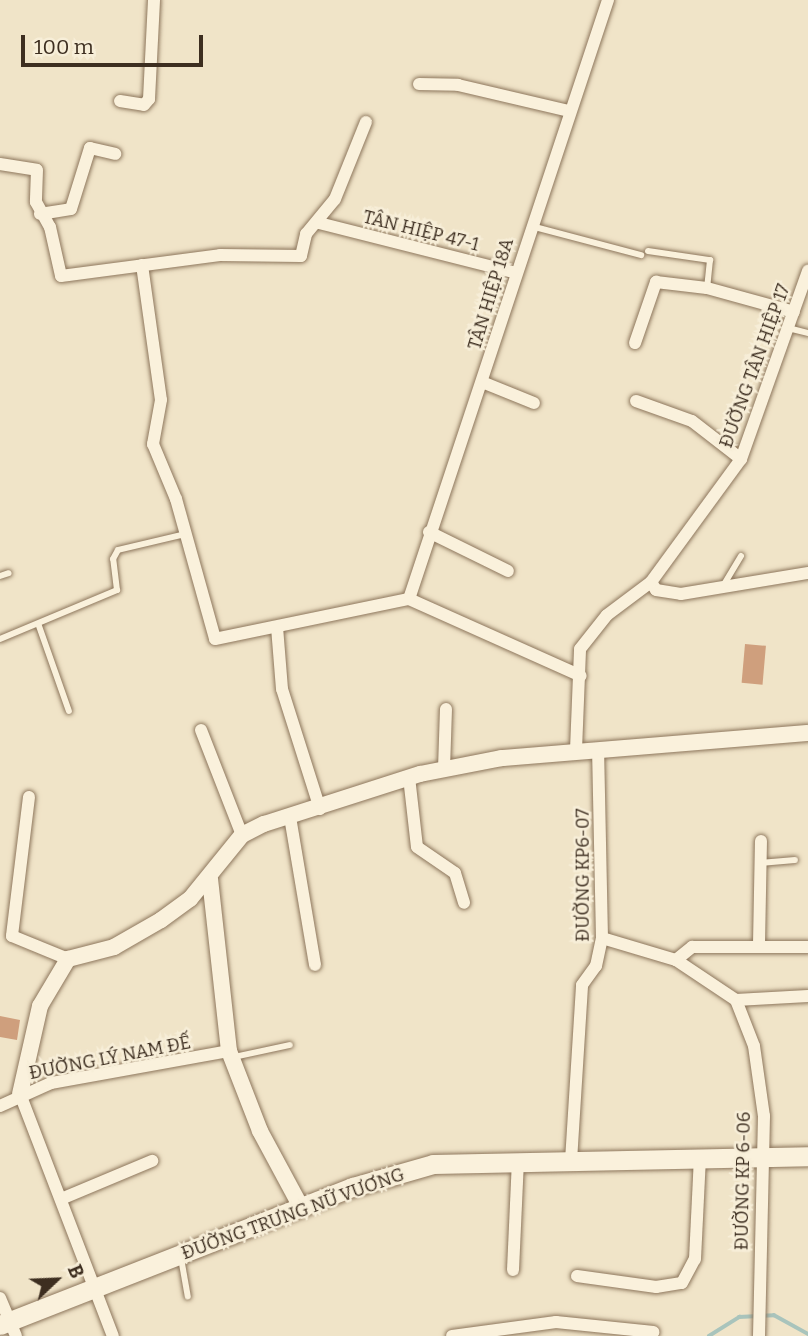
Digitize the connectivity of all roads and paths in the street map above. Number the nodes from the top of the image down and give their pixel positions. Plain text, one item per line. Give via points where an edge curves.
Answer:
1 (154, 0) edge
2 (608, 0) edge
3 (419, 84) dead end
4 (120, 101) dead end
5 (569, 111) junction
6 (366, 122) dead end
7 (115, 154) dead end
8 (0, 164) edge
9 (40, 214) junction
10 (319, 223) junction
11 (530, 226) junction
12 (142, 265) junction
13 (808, 271) edge
14 (516, 273) junction
15 (707, 288) junction
16 (794, 313) junction
17 (788, 328) junction
18 (808, 333) edge
19 (635, 343) dead end
20 (482, 383) junction
21 (636, 401) dead end
22 (534, 402) dead end
23 (741, 459) junction
24 (429, 532) junction
25 (185, 534) junction
26 (741, 556) dead end
27 (508, 570) dead end
28 (9, 573) dead end
29 (808, 573) edge
30 (0, 576) edge
31 (651, 582) junction
32 (722, 587) junction
33 (409, 599) junction
34 (39, 626) junction
35 (277, 627) junction
36 (0, 639) edge
37 (581, 676) junction
38 (446, 709) dead end
39 (69, 711) dead end
40 (201, 730) dead end
41 (808, 733) edge
42 (576, 750) junction
43 (598, 751) junction
44 (444, 769) junction
45 (410, 778) junction
46 (29, 797) dead end
47 (320, 809) junction
48 (290, 817) junction
49 (242, 835) junction
50 (761, 841) dead end
51 (795, 860) dead end
52 (760, 863) junction
53 (210, 878) junction
54 (464, 903) dead end
55 (602, 938) junction
56 (759, 944) junction
57 (808, 947) edge
58 (68, 959) junction
59 (676, 960) junction
60 (314, 965) dead end
61 (808, 996) edge
62 (736, 1000) junction
63 (290, 1045) dead end
64 (230, 1054) junction
65 (20, 1094) junction
66 (0, 1106) edge
67 (764, 1156) junction
68 (808, 1156) edge
69 (700, 1157) junction
70 (152, 1161) dead end
71 (518, 1161) junction
72 (571, 1161) junction
73 (61, 1199) junction
74 (302, 1209) junction
75 (181, 1256) junction
76 (513, 1270) dead end
77 (577, 1276) dead end
78 (96, 1290) junction
79 (188, 1296) dead end
80 (0, 1298) edge
81 (9, 1327) edge
82 (757, 1330) edge
83 (653, 1332) dead end
84 (113, 1336) edge
85 (452, 1336) edge

1 - 4 street via 149,99 144,105
2 - 5 street, TÂN HIỆP 18A
3 - 5 street via 458,85
5 - 11 street, TÂN HIỆP 18A
6 - 10 street
7 - 9 street via 90,149 71,209
8 - 9 street via 37,170
9 - 12 street via 50,227 61,276
10 - 12 street via 306,234 302,256 220,255
10 - 14 street, TÂN HIỆP 47-1
11 - 14 street, TÂN HIỆP 18A
11 - 15 lane via 645,253 710,260
12 - 25 street via 161,400 153,444
13 - 16 street, ĐƯỜNG TÂN HIỆP 17
14 - 20 street, TÂN HIỆP 18A
15 - 16 street
15 - 19 street via 653,283
16 - 17 street, ĐƯỜNG TÂN HIỆP 17
17 - 18 lane
17 - 23 street, ĐƯỜNG TÂN HIỆP 17
20 - 22 street
20 - 24 street, TÂN HIỆP 18A
21 - 23 street via 692,421
23 - 31 street, ĐƯỜNG TÂN HIỆP 17
24 - 27 street
24 - 33 street, TÂN HIỆP 18A
25 - 34 lane via 118,550 113,559 117,590
25 - 35 street via 215,639
26 - 32 lane
28 - 30 lane
29 - 32 street
31 - 32 street via 656,590 681,594
31 - 37 street, ĐƯỜNG TÂN HIỆP 17 via 607,615 580,649
33 - 35 street
33 - 37 street
34 - 36 lane
34 - 39 lane
35 - 47 street via 282,689
37 - 42 street, ĐƯỜNG TÂN HIỆP 17
38 - 44 street
40 - 49 street
41 - 43 street
42 - 43 street
42 - 44 street
43 - 55 street, ĐƯỜNG KP6-07
44 - 45 street
45 - 47 street
45 - 54 street via 417,847 455,873
46 - 58 street via 12,936
47 - 48 street
48 - 49 street
48 - 60 street
49 - 53 street
50 - 52 street
51 - 52 lane
52 - 56 street
53 - 58 street via 137,937
53 - 64 street
55 - 59 street
55 - 72 street, ĐƯỜNG KP6-07 via 596,966 582,985
56 - 57 street
56 - 59 street via 692,947
58 - 65 street via 40,1006
59 - 62 street
61 - 62 street
62 - 67 street, ĐƯỜNG KP 6-06 via 754,1046
63 - 64 lane
64 - 65 street, ĐƯỜNG LÝ NAM ĐẾ
64 - 74 street via 260,1131
65 - 66 street, ĐƯỜNG LÝ NAM ĐẾ
65 - 73 street
67 - 68 main road, ĐƯỜNG TRƯNG NỮ VƯƠNG
67 - 69 main road, ĐƯỜNG TRƯNG NỮ VƯƠNG
67 - 82 street, ĐƯỜNG KP 6-06
69 - 72 main road, ĐƯỜNG TRƯNG NỮ VƯƠNG
69 - 77 street via 695,1259 681,1283 656,1287
70 - 73 street
71 - 72 main road, ĐƯỜNG TRƯNG NỮ VƯƠNG
71 - 74 main road, ĐƯỜNG TRƯNG NỮ VƯƠNG via 433,1164
71 - 76 street
73 - 78 street
74 - 75 main road, ĐƯỜNG TRƯNG NỮ VƯƠNG
75 - 78 main road, ĐƯỜNG TRƯNG NỮ VƯƠNG
75 - 79 lane
78 - 81 main road, ĐƯỜNG TRƯNG NỮ VƯƠNG
78 - 84 street
80 - 81 street
83 - 85 street via 556,1322

